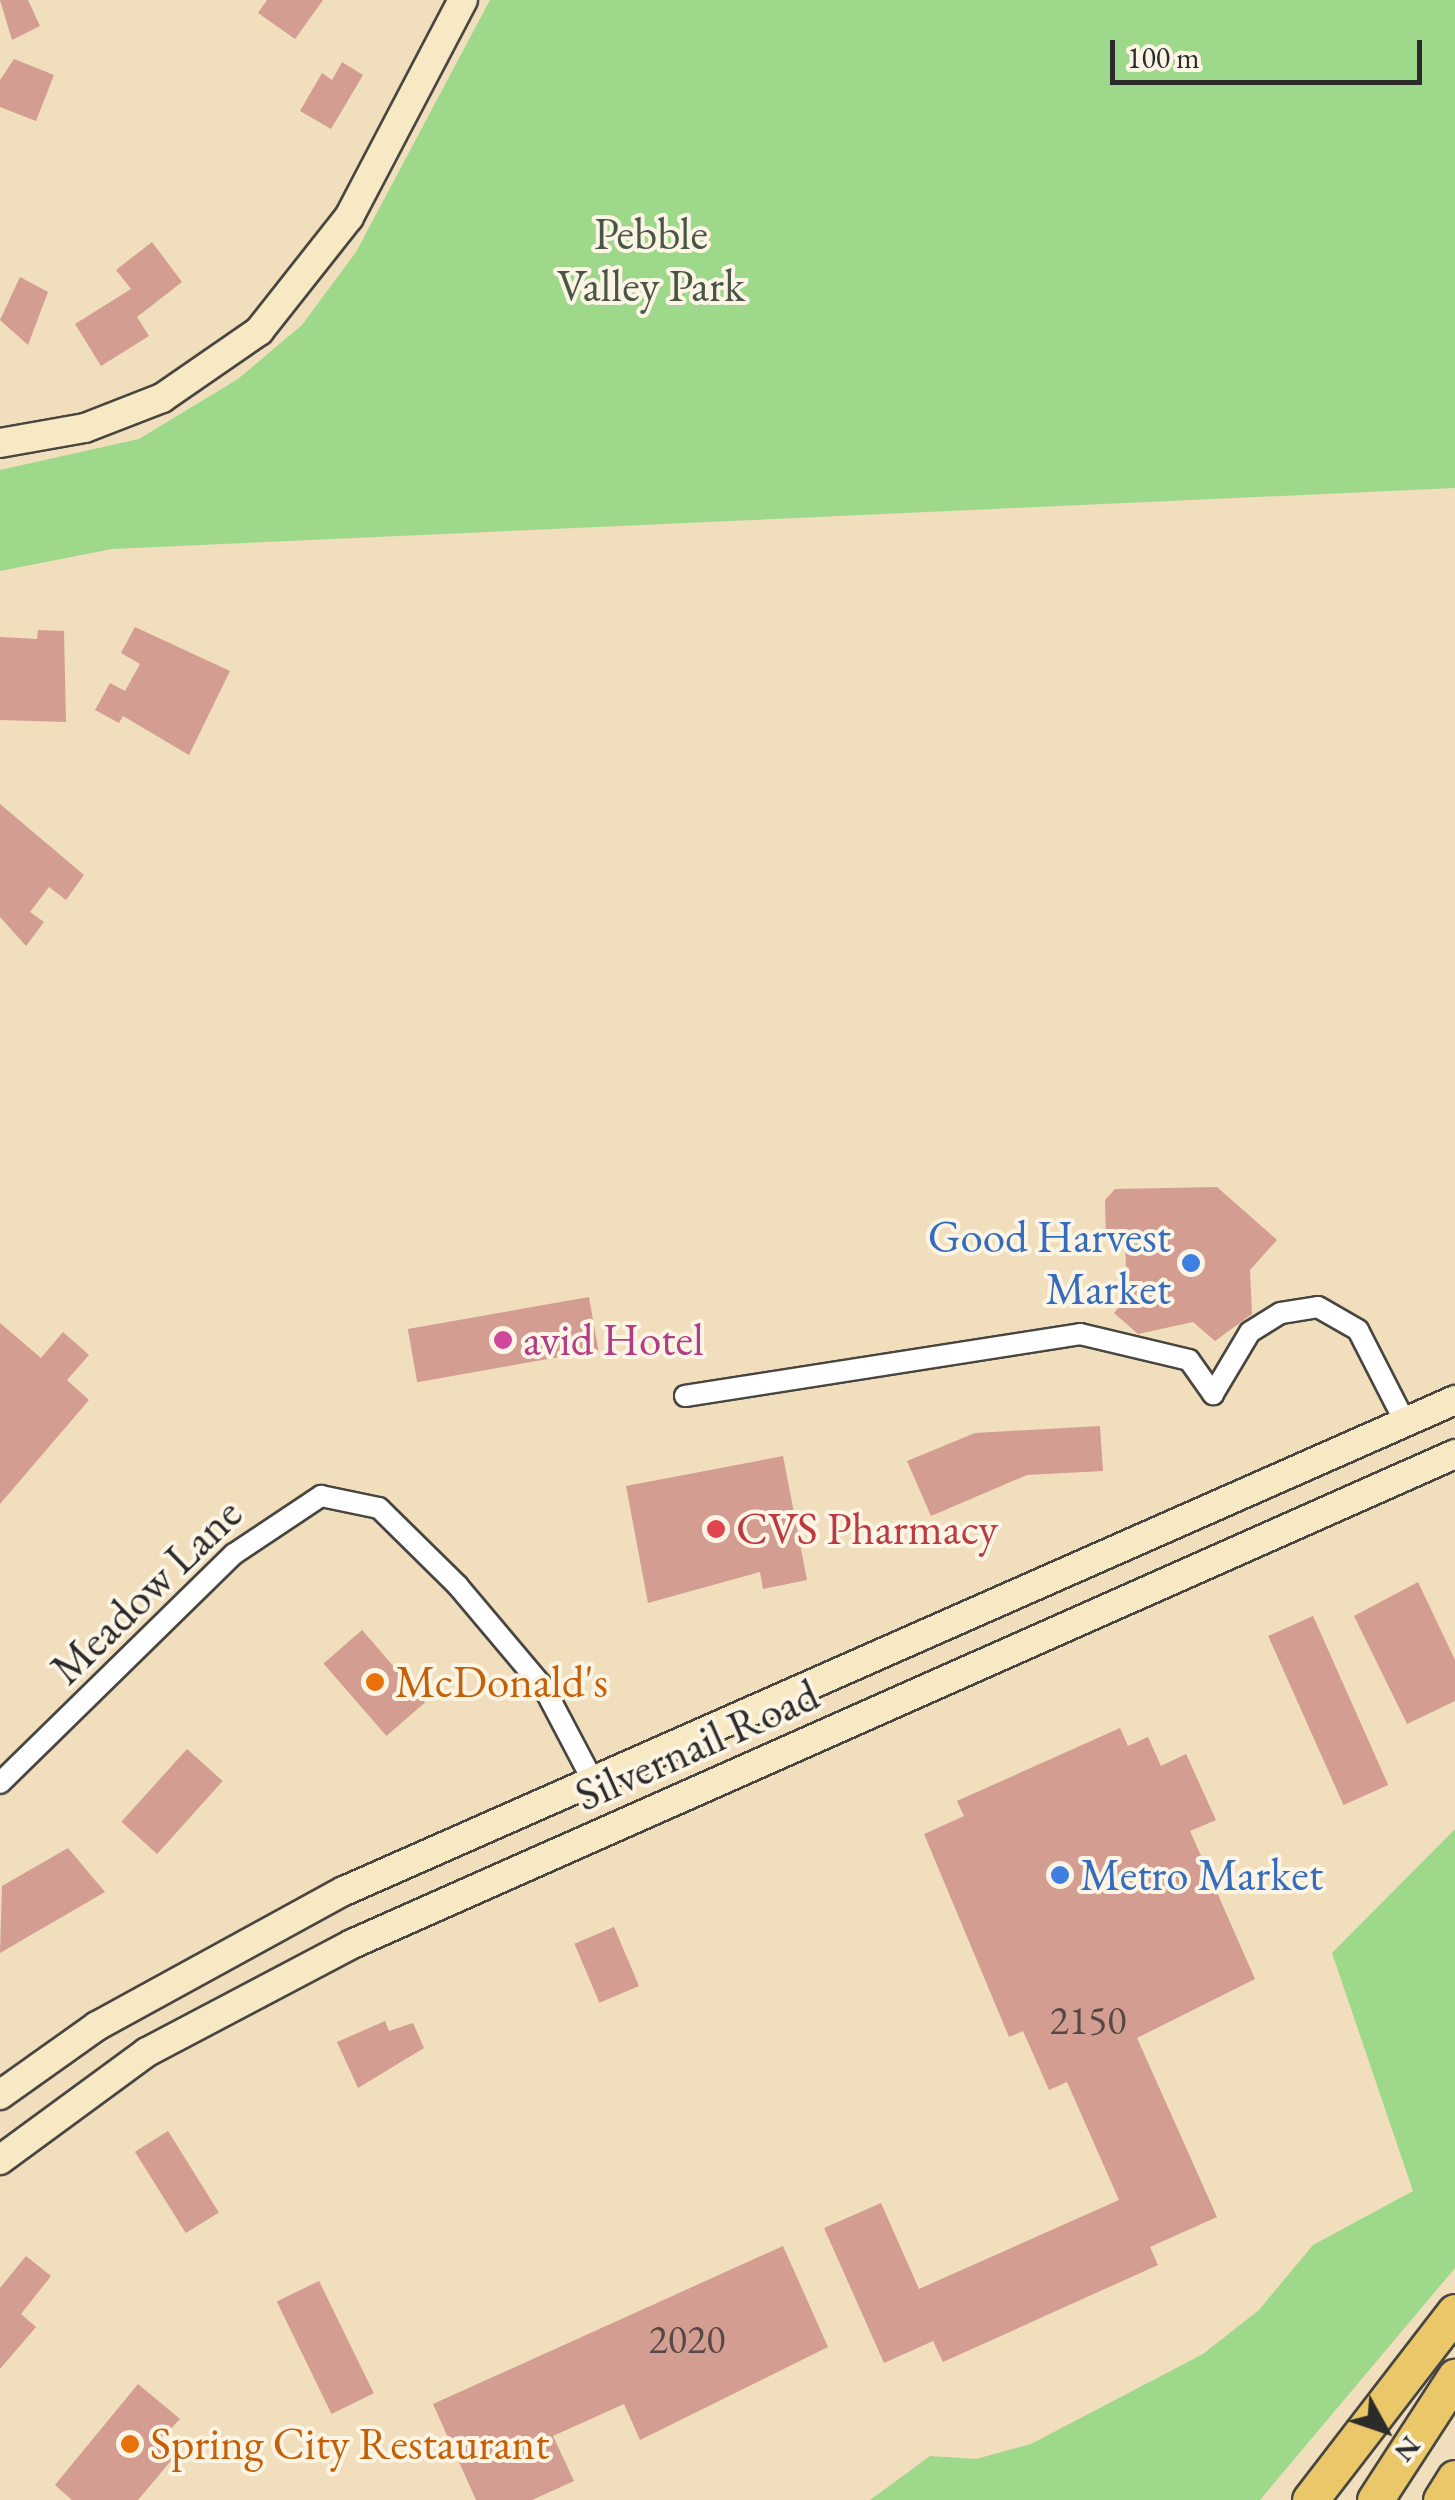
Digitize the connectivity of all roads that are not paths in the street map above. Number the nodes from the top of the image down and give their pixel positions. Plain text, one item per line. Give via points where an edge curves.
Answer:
1 (463, 0) edge
2 (0, 443) edge
3 (684, 1396) dead end
4 (1455, 1400) edge
5 (1406, 1422) junction
6 (1455, 1454) edge
7 (593, 1781) junction
8 (0, 1784) edge
9 (0, 2095) edge
10 (0, 2160) edge
11 (1455, 2312) edge
12 (1455, 2376) edge
13 (1455, 2478) edge
14 (1310, 2500) edge
15 (1374, 2500) edge
16 (1441, 2500) edge

1 - 2 street via 349,217 259,331 162,398 85,428
3 - 5 street via 1080,1334 1189,1360 1213,1394 1250,1332 1281,1313 1318,1307 1358,1330
4 - 5 street, Silvernail Road
5 - 7 street, Silvernail Road
6 - 10 street, Silvernail Road via 352,1944 147,2052
7 - 8 street, Meadow Lane via 544,1688 497,1628 366,1501 322,1496 284,1514
7 - 9 street, Silvernail Road via 270,1929 96,2026
11 - 14 highway
12 - 15 highway
13 - 16 highway

